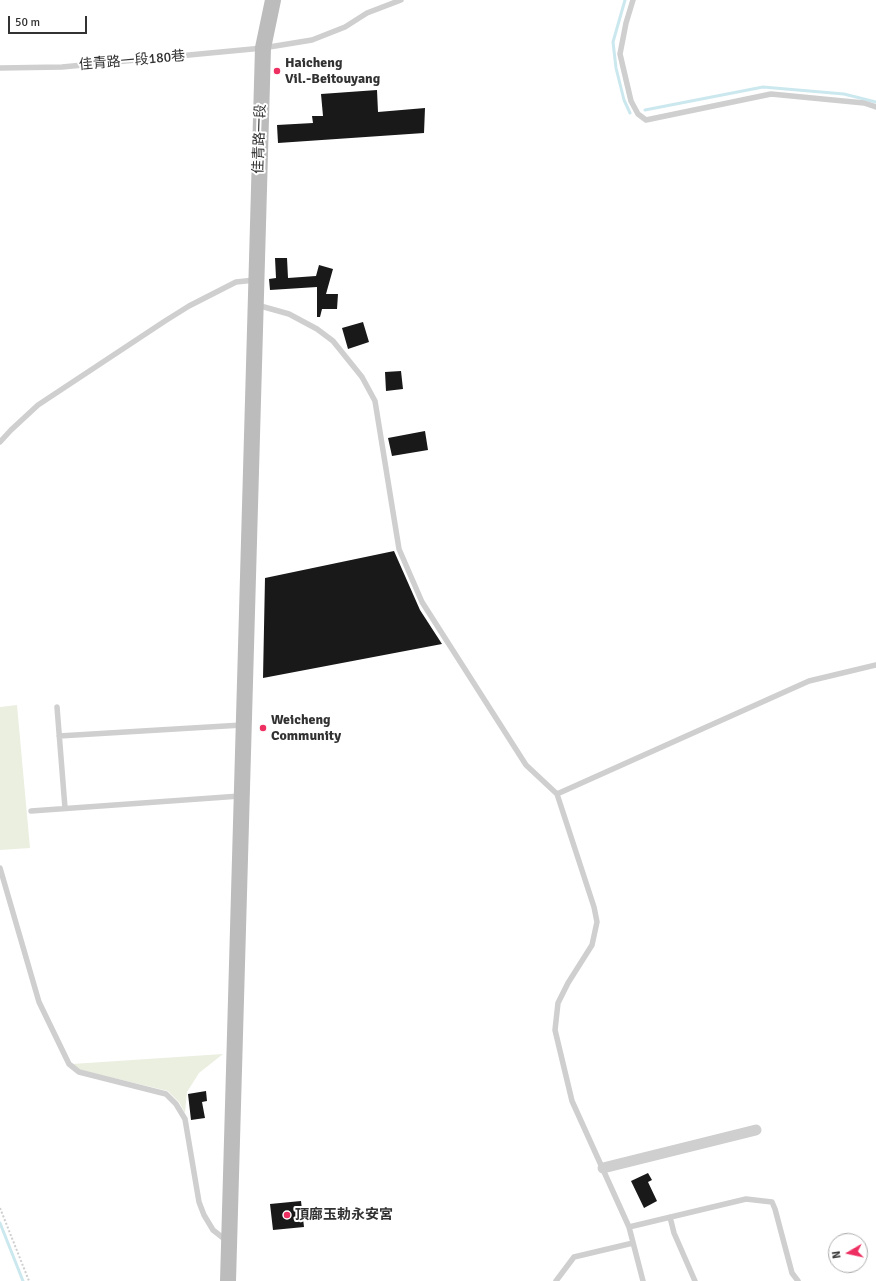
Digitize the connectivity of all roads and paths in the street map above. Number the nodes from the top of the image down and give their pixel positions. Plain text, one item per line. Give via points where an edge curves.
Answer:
1 (274, 0) edge
2 (401, 0) edge
3 (633, 0) edge
4 (263, 48) junction
5 (0, 68) edge
6 (876, 107) edge
7 (255, 280) junction
8 (254, 305) junction
9 (0, 442) edge
10 (876, 665) edge
11 (57, 707) dead end
12 (244, 724) junction
13 (59, 736) junction
14 (557, 794) junction
15 (243, 795) junction
16 (65, 808) junction
17 (31, 811) dead end
18 (0, 868) edge
19 (756, 1130) dead end
20 (603, 1168) junction
21 (0, 1208) edge
22 (670, 1217) junction
23 (629, 1227) junction
24 (633, 1243) junction
25 (230, 1244) junction
26 (29, 1281) edge
27 (228, 1281) edge
28 (556, 1281) edge
29 (643, 1281) edge
30 (695, 1281) edge
31 (798, 1281) edge

1 - 4 street, 佳青路一段
2 - 4 lane, 佳青路一段180巷 via 367,13 345,27 312,40
3 - 6 lane via 620,54 631,101 638,114 646,120 771,94 864,103
4 - 5 lane, 佳青路一段180巷 via 62,67
4 - 7 street, 佳青路一段
7 - 8 street, 佳青路一段
7 - 9 lane via 236,282 164,321 38,405
8 - 12 street, 佳青路一段
8 - 14 lane via 289,314 317,329 333,341 362,377 375,401 400,549 422,602 526,765
10 - 14 lane via 809,681
11 - 13 lane
12 - 13 lane
12 - 15 street, 佳青路一段
13 - 16 lane
14 - 20 lane via 597,922 592,945 558,1003 555,1030 572,1101
15 - 16 lane
15 - 25 street, 佳青路一段
16 - 17 lane
18 - 25 lane via 39,1002 69,1064 79,1072 166,1094 176,1104 185,1118 199,1202 204,1215 213,1230
19 - 20 street
20 - 23 lane
21 - 26 path
22 - 23 lane
22 - 30 lane via 674,1233
22 - 31 lane via 746,1199 772,1202 792,1273
23 - 24 lane
24 - 28 lane via 574,1257
24 - 29 lane
25 - 27 street, 佳青路一段

